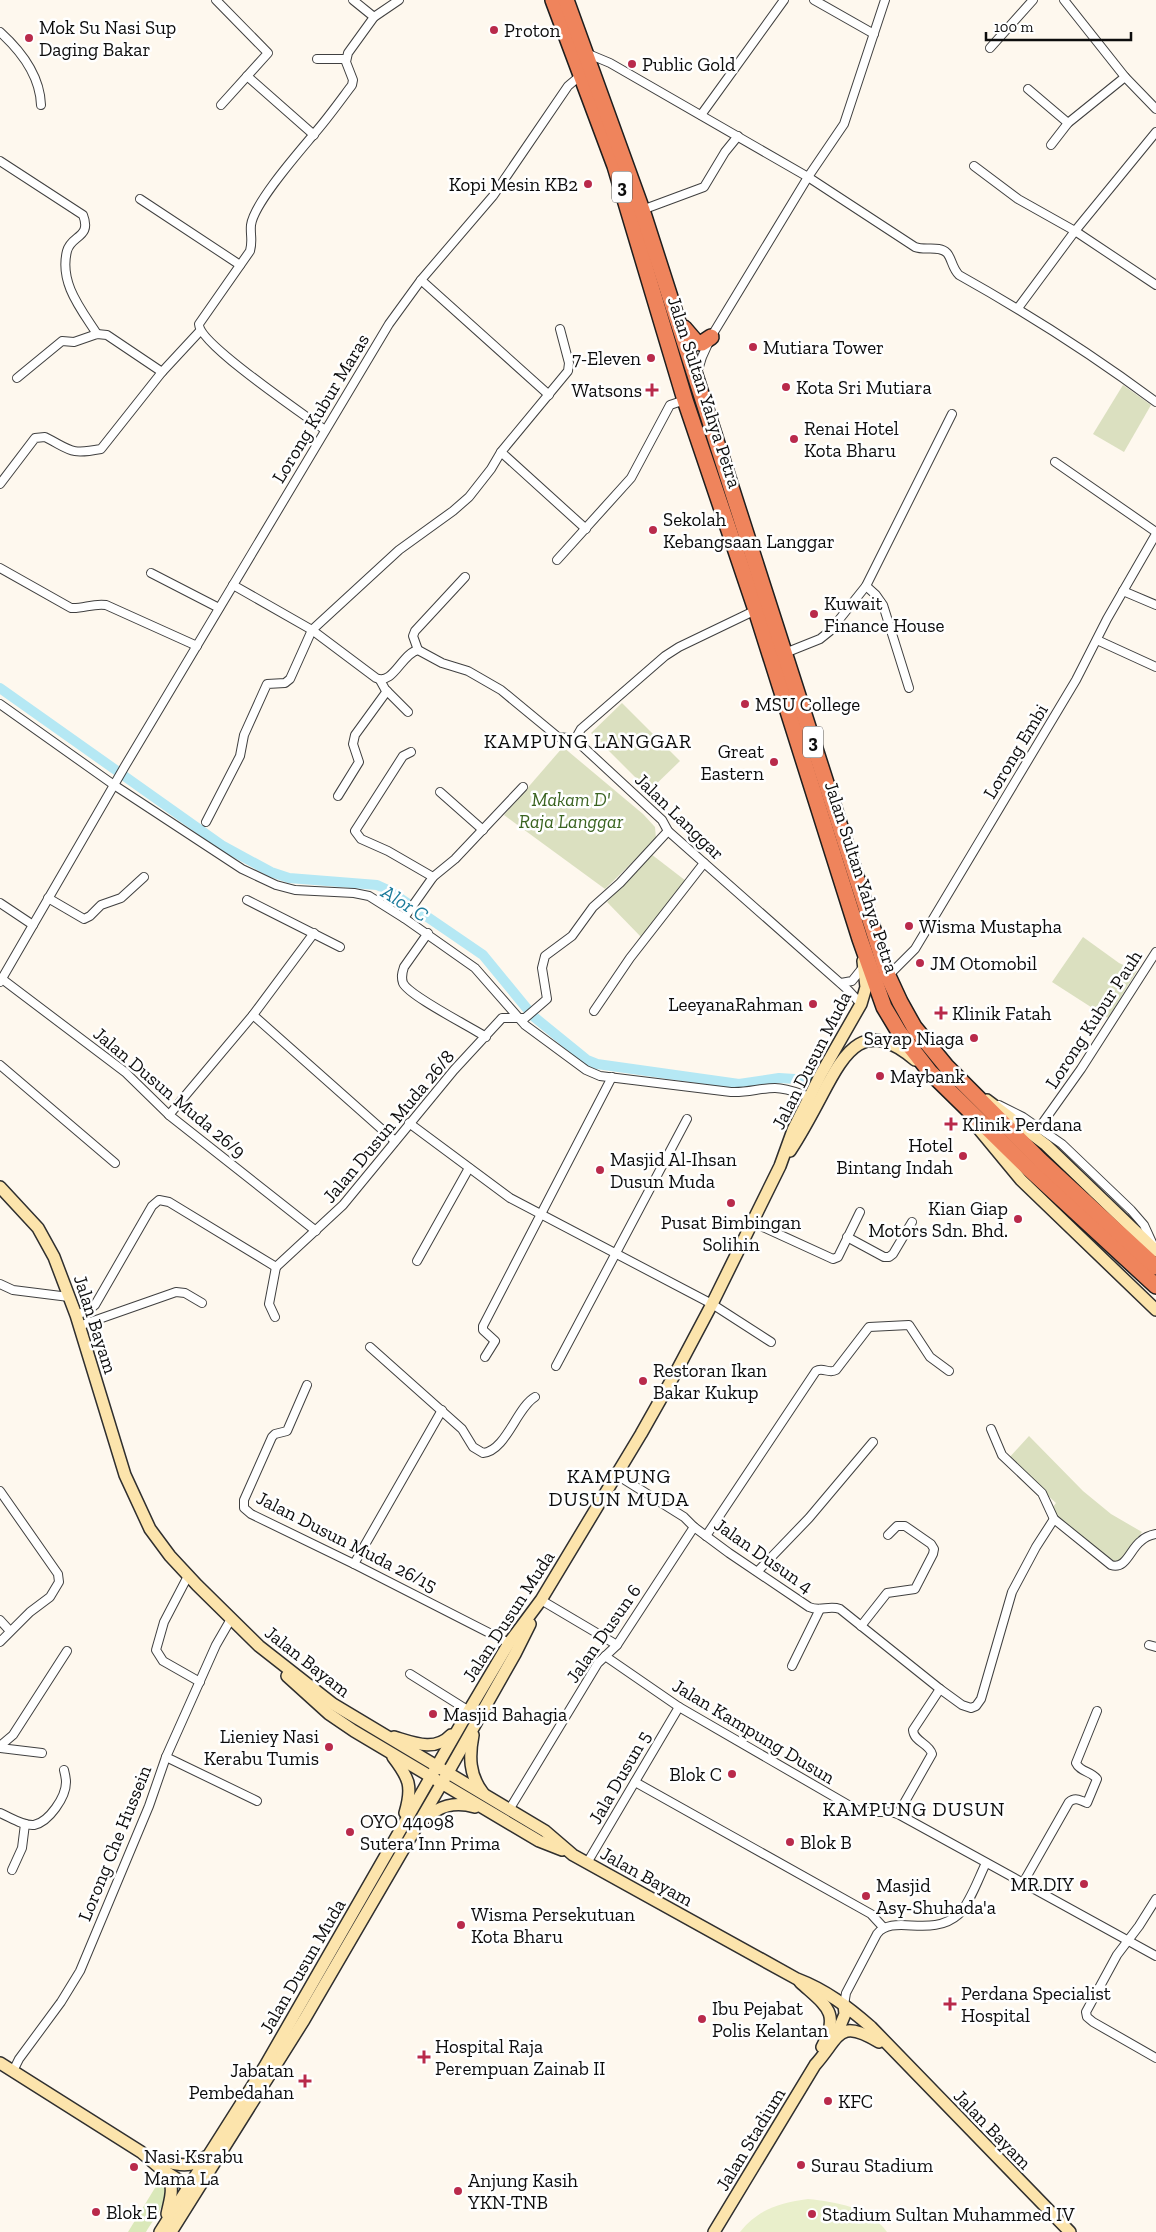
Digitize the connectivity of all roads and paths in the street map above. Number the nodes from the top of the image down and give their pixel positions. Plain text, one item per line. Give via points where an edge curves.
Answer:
1 (216, 0) edge
2 (353, 0) edge
3 (398, 0) edge
4 (553, 0) edge
5 (566, 0) edge
6 (784, 0) edge
7 (814, 0) edge
8 (885, 0) edge
9 (1032, 0) edge
10 (1064, 0) edge
11 (374, 17) junction
12 (0, 32) edge
13 (874, 34) junction
14 (990, 48) dead end
15 (586, 53) junction
16 (317, 59) dead end
17 (346, 59) junction
18 (581, 75) junction
19 (247, 76) junction
20 (1125, 77) junction
21 (1028, 89) dead end
22 (41, 105) dead end
23 (220, 105) dead end
24 (1156, 109) edge
25 (701, 115) junction
26 (1068, 123) junction
27 (1156, 132) edge
28 (314, 135) junction
29 (738, 136) junction
30 (1051, 145) dead end
31 (0, 161) edge
32 (974, 166) dead end
33 (808, 177) junction
34 (140, 199) dead end
35 (642, 210) junction
36 (1075, 231) junction
37 (240, 265) junction
38 (421, 280) junction
39 (1156, 284) edge
40 (1018, 308) junction
41 (677, 318) junction
42 (560, 329) dead end
43 (200, 331) junction
44 (97, 334) junction
45 (712, 337) junction
46 (692, 362) junction
47 (162, 372) junction
48 (696, 377) junction
49 (17, 378) dead end
50 (678, 379) junction
51 (549, 395) junction
52 (684, 400) junction
53 (1156, 402) edge
54 (952, 414) dead end
55 (325, 430) junction
56 (502, 452) junction
57 (1055, 462) dead end
58 (0, 484) edge
59 (586, 528) junction
60 (1156, 533) edge
61 (557, 560) dead end
62 (0, 568) edge
63 (151, 573) dead end
64 (465, 577) dead end
65 (233, 585) junction
66 (866, 586) junction
67 (1123, 590) junction
68 (1156, 605) edge
69 (219, 608) junction
70 (756, 610) junction
71 (312, 630) junction
72 (1097, 640) junction
73 (196, 646) junction
74 (418, 650) junction
75 (785, 653) junction
76 (1156, 667) edge
77 (380, 680) junction
78 (909, 688) dead end
79 (387, 691) junction
80 (0, 704) edge
81 (408, 712) dead end
82 (578, 739) junction
83 (411, 752) dead end
84 (116, 782) junction
85 (523, 787) dead end
86 (440, 792) dead end
87 (338, 796) dead end
88 (206, 822) dead end
89 (483, 830) junction
90 (668, 831) junction
91 (704, 863) junction
92 (144, 877) dead end
93 (433, 877) junction
94 (48, 898) junction
95 (248, 900) dead end
96 (0, 903) edge
97 (406, 915) junction
98 (33, 925) junction
99 (428, 933) junction
100 (314, 934) junction
101 (860, 939) junction
102 (340, 947) dead end
103 (1156, 952) edge
104 (864, 966) junction
105 (888, 976) junction
106 (1, 981) edge
107 (841, 983) junction
108 (861, 1004) junction
109 (594, 1011) dead end
110 (253, 1015) junction
111 (523, 1018) junction
112 (486, 1037) junction
113 (0, 1065) edge
114 (935, 1077) junction
115 (612, 1078) junction
116 (967, 1086) junction
117 (810, 1097) junction
118 (983, 1097) junction
119 (169, 1115) junction
120 (687, 1119) dead end
121 (409, 1123) junction
122 (1039, 1128) junction
123 (395, 1141) junction
124 (115, 1163) dead end
125 (1034, 1164) junction
126 (780, 1166) junction
127 (469, 1168) junction
128 (0, 1187) edge
129 (860, 1212) dead end
130 (541, 1214) junction
131 (752, 1222) junction
132 (912, 1222) dead end
133 (316, 1231) junction
134 (848, 1237) junction
135 (1156, 1251) edge
136 (616, 1253) junction
137 (417, 1261) dead end
138 (276, 1267) junction
139 (1156, 1267) edge
140 (0, 1284) edge
141 (1156, 1286) edge
142 (69, 1297) junction
143 (202, 1303) dead end
144 (712, 1304) junction
145 (1156, 1310) edge
146 (275, 1317) dead end
147 (77, 1321) junction
148 (771, 1342) dead end
149 (370, 1347) dead end
150 (485, 1357) dead end
151 (556, 1366) dead end
152 (948, 1371) dead end
153 (307, 1385) dead end
154 (535, 1397) dead end
155 (442, 1410) junction
156 (991, 1429) dead end
157 (872, 1442) dead end
158 (617, 1475) junction
159 (0, 1491) edge
160 (1054, 1519) junction
161 (694, 1526) junction
162 (1156, 1534) edge
163 (888, 1535) dead end
164 (706, 1536) junction
165 (354, 1564) junction
166 (758, 1572) junction
167 (188, 1576) junction
168 (541, 1600) junction
169 (820, 1609) junction
170 (231, 1619) junction
171 (0, 1620) edge
172 (861, 1626) junction
173 (10, 1631) junction
174 (0, 1642) edge
175 (509, 1643) junction
176 (616, 1645) junction
177 (259, 1646) junction
178 (67, 1651) dead end
179 (605, 1656) junction
180 (792, 1666) dead end
181 (410, 1674) dead end
182 (200, 1682) junction
183 (940, 1689) junction
184 (679, 1707) junction
185 (1097, 1711) dead end
186 (466, 1715) junction
187 (475, 1726) junction
188 (378, 1732) junction
189 (0, 1747) edge
190 (389, 1752) junction
191 (42, 1753) dead end
192 (166, 1757) junction
193 (64, 1770) dead end
194 (433, 1771) junction
195 (445, 1779) junction
196 (635, 1782) junction
197 (487, 1797) junction
198 (257, 1801) dead end
199 (509, 1810) junction
200 (0, 1813) edge
201 (898, 1814) junction
202 (495, 1815) junction
203 (25, 1824) junction
204 (405, 1834) junction
205 (572, 1855) junction
206 (587, 1863) junction
207 (986, 1863) junction
208 (12, 1870) dead end
209 (1023, 1883) junction
210 (1156, 1899) edge
211 (883, 1927) junction
212 (1128, 1940) junction
213 (1156, 1956) edge
214 (797, 1979) junction
215 (844, 2005) junction
216 (833, 2041) junction
217 (892, 2050) junction
218 (1156, 2058) edge
219 (0, 2063) edge
220 (815, 2065) junction
221 (13, 2071) junction
222 (212, 2149) junction
223 (159, 2164) junction
224 (195, 2186) junction
225 (165, 2230) edge
226 (714, 2232) edge
227 (1070, 2232) edge

1 - 19 street via 268,53
2 - 11 street
3 - 11 street
4 - 18 highway, Jalan Sultan Yahya Petra / 3
5 - 15 highway, Jalan Sultan Yahya Petra / 3
6 - 25 street
7 - 13 street
8 - 13 street
9 - 14 street
10 - 20 street
11 - 17 street
12 - 22 street via 17,48 34,76 40,90
13 - 33 street via 844,124
15 - 25 street via 610,62
15 - 35 highway, Jalan Sultan Yahya Petra / 3
16 - 17 street
17 - 28 street via 352,85
18 - 38 street, Lorong Kubur Maras via 568,86 493,196
18 - 50 highway, Jalan Sultan Yahya Petra / 3 via 624,194
19 - 23 street
19 - 28 street
20 - 24 street
20 - 26 street
21 - 26 street
25 - 29 street
26 - 30 street
27 - 36 street
28 - 37 street via 260,204 251,224 253,242
29 - 33 street
29 - 35 street via 704,187
31 - 44 street via 83,215 85,230 67,250 66,264 70,292
32 - 36 street via 1018,199
33 - 40 street via 915,247 942,250 948,254 959,274
33 - 45 street
34 - 37 street
35 - 41 highway, Jalan Sultan Yahya Petra / 3
36 - 39 street
36 - 40 street
37 - 43 street via 201,321
38 - 51 street
38 - 55 street, Lorong Kubur Maras via 388,324
40 - 53 street
41 - 45 highway via 696,342 702,343
41 - 46 highway, Jalan Sultan Yahya Petra / 3
42 - 51 street via 570,365
43 - 47 street
43 - 55 street via 241,368
44 - 47 street via 115,339
44 - 49 street via 74,342 62,341
45 - 46 street
45 - 48 street
46 - 48 highway, Jalan Sultan Yahya Petra / 3
46 - 50 street
47 - 58 street via 100,449 80,453 65,449 45,437 35,438
48 - 75 highway, Jalan Sultan Yahya Petra / 3
50 - 52 highway, Jalan Sultan Yahya Petra / 3
51 - 56 street
52 - 59 street via 670,405 633,476
52 - 70 highway, Jalan Sultan Yahya Petra / 3
54 - 66 street
55 - 65 street, Lorong Kubur Maras
56 - 59 street
56 - 71 street via 464,502 399,550
57 - 60 street
59 - 61 street
60 - 67 street, Lorong Embi
62 - 73 street via 71,608 106,605
63 - 69 street
64 - 74 street via 415,631 413,636
65 - 69 street, Lorong Kubur Maras
65 - 71 street
66 - 75 street via 825,635
66 - 78 street via 883,605
67 - 68 street
67 - 72 street, Lorong Embi
69 - 73 street, Lorong Kubur Maras
70 - 82 street via 665,656 580,729
70 - 101 highway, Jalan Sultan Yahya Petra / 3
71 - 77 street
71 - 88 street via 290,679 285,683 267,684 263,689 244,735 240,756
72 - 76 street
72 - 105 street, Lorong Embi via 915,949
73 - 84 street, Lorong Kubur Maras
74 - 77 street
74 - 82 street via 442,663 468,671 501,690 558,737
75 - 105 highway, Jalan Sultan Yahya Petra / 3
77 - 79 street
79 - 81 street
79 - 87 street via 355,735 353,744 359,762
80 - 84 street
82 - 90 street, Jalan Langgar via 662,820
83 - 93 street via 403,756 355,831 361,840 388,851
84 - 94 street, Lorong Kubur Maras
84 - 97 street via 200,843 276,885 295,890 361,894
85 - 89 street
86 - 89 street
89 - 93 street via 456,859
90 - 91 street, Jalan Langgar
90 - 111 street via 593,907 572,936 545,956 542,968 547,997
91 - 107 street, Jalan Langgar
91 - 109 street via 630,958
92 - 94 street via 121,898 100,905 84,919
93 - 97 street
94 - 98 street, Lorong Kubur Maras
95 - 100 street
96 - 98 street
97 - 99 street
98 - 106 street, Lorong Kubur Maras
99 - 111 street via 475,968
99 - 112 street via 404,968 403,982 414,994
100 - 102 street
100 - 110 street
101 - 104 main road, Jalan Dusun Muda
101 - 114 highway, Jalan Sultan Yahya Petra / 3 via 884,1007 899,1032
103 - 122 street, Lorong Kubur Pauh
104 - 107 street via 852,981
104 - 108 main road, Jalan Dusun Muda via 866,987
105 - 116 highway, Jalan Sultan Yahya Petra / 3 via 914,1027
106 - 119 street, Jalan Dusun Muda 26/9 via 125,1072
107 - 108 street, Jalan Langgar
108 - 117 main road, Jalan Dusun Muda
110 - 119 street
110 - 123 street
111 - 112 street, Jalan Dusun Muda 26/8 via 504,1017
111 - 115 street via 528,1027 586,1070
112 - 121 street, Jalan Dusun Muda 26/8
113 - 124 street
114 - 125 highway
114 - 126 main road, Jalan Dusun Muda via 897,1045 874,1039 852,1048 835,1071 801,1135
114 - 145 main road, Jalan Sultan Yahya Petra / 3 via 1021,1180
115 - 117 street via 745,1093 774,1088
115 - 130 street
116 - 118 main road, Jalan Sultan Yahya Petra / 3
116 - 125 highway
117 - 126 main road, Jalan Dusun Muda
118 - 122 street
118 - 135 main road, Jalan Sultan Yahya Petra / 3 via 1046,1145
119 - 133 street, Jalan Dusun Muda 26/9
120 - 136 street
121 - 123 street, Jalan Dusun Muda 26/8
121 - 127 street
122 - 135 street via 1062,1144 1131,1210 1144,1225
123 - 133 street, Jalan Dusun Muda 26/8 via 343,1205
125 - 139 highway
125 - 141 highway
126 - 131 main road, Jalan Dusun Muda
127 - 130 street via 504,1194
127 - 137 street
128 - 142 main road, Jalan Bayam via 38,1228 54,1257
129 - 134 street
130 - 136 street
130 - 150 street via 482,1327 495,1341
131 - 134 street via 833,1260 838,1257
131 - 144 main road, Jalan Dusun Muda
132 - 134 street via 889,1257
133 - 138 street, Jalan Dusun Muda 26/8
136 - 144 street
136 - 151 street
138 - 146 street via 269,1304
138 - 147 street via 168,1202 159,1200 152,1206 95,1305
140 - 142 street via 13,1290
142 - 147 main road, Jalan Bayam
143 - 147 street via 185,1293 176,1292
144 - 148 street
144 - 158 main road, Jalan Dusun Muda
147 - 167 main road, Jalan Bayam via 136,1501 150,1529
149 - 155 street
152 - 164 street via 930,1357 909,1325 869,1327 836,1370 816,1371
153 - 165 street, Jalan Dusun Muda 26/15 via 288,1429 272,1437 244,1508
154 - 155 street via 489,1452 483,1453 473,1447 462,1428
155 - 165 street
156 - 160 street via 1002,1455 1042,1493
157 - 166 street via 809,1518
158 - 161 street, Jalan Dusun 4 via 684,1516
158 - 168 main road, Jalan Dusun Muda
159 - 173 street via 58,1574 60,1582 50,1596
160 - 162 street via 1111,1566 1117,1567 1140,1541
160 - 183 street, Jalan Dusun 4 via 1012,1592 979,1704 967,1708
161 - 164 street, Jalan Dusun 4
161 - 176 street, Jalan Dusun 6
163 - 172 street via 902,1525 931,1544 934,1554 915,1589 887,1593
164 - 166 street, Jalan Dusun 4
165 - 175 street, Jalan Dusun Muda 26/15
166 - 169 street, Jalan Dusun 4 via 810,1607
167 - 170 main road, Jalan Bayam
167 - 182 street via 164,1622 156,1650 163,1661
168 - 175 main road, Jalan Dusun Muda
168 - 176 street
168 - 187 main road
169 - 172 street, Jalan Dusun 4 via 840,1609
169 - 180 street
170 - 177 main road, Jalan Bayam
170 - 182 street, Lorong Che Hussein
171 - 173 street
172 - 183 street, Jalan Dusun 4
173 - 174 street
175 - 186 main road, Jalan Dusun Muda
176 - 179 street, Jalan Dusun 6
177 - 188 main road, Jalan Bayam via 333,1704
177 - 190 main road via 329,1714
178 - 189 street via 13,1735
179 - 184 street, Jalan Kampung Dusun
179 - 199 street, Jalan Dusun 6
181 - 186 street
182 - 192 street, Lorong Che Hussein
183 - 201 street via 913,1730 916,1738 932,1754
184 - 196 street, Jala Dusun 5
184 - 201 street, Jalan Kampung Dusun via 863,1813 890,1811
185 - 209 street via 1076,1763 1094,1775 1096,1784 1087,1803 1078,1799 1069,1802
186 - 188 main road via 449,1737 431,1746
186 - 194 main road, Jalan Dusun Muda
187 - 195 main road
187 - 197 main road via 470,1750 471,1770
188 - 194 main road, Jalan Bayam
189 - 191 street
190 - 194 main road
190 - 204 main road via 403,1770 410,1788
192 - 198 street
192 - 221 street, Lorong Che Hussein via 150,1806 80,1971
193 - 203 street via 67,1781 59,1802 45,1820 34,1825
194 - 195 main road
194 - 204 main road, Jalan Dusun Muda
195 - 197 main road, Jalan Bayam
195 - 202 main road
195 - 204 main road
196 - 206 street, Jala Dusun 5
196 - 211 street via 871,1914
197 - 199 main road, Jalan Bayam
199 - 205 main road, Jalan Bayam via 545,1831
200 - 203 street
201 - 207 street, Jalan Kampung Dusun
202 - 204 main road via 466,1804 448,1804
202 - 205 main road
203 - 208 street via 22,1848
204 - 222 main road, Jalan Dusun Muda
204 - 224 main road via 304,2020
205 - 206 main road, Jalan Bayam
206 - 214 main road, Jalan Bayam
207 - 209 street, Jalan Kampung Dusun
207 - 211 street via 956,1916 936,1926
209 - 212 street, Jalan Kampung Dusun
210 - 212 street
211 - 215 street via 846,1993
212 - 213 street, Jalan Kampung Dusun
212 - 218 street via 1116,1955 1086,2012 1087,2017
214 - 215 main road, Jalan Bayam via 817,1986
214 - 220 main road, Jalan Bayam via 831,2016 830,2031
215 - 216 main road via 845,2014
215 - 217 main road, Jalan Bayam
216 - 217 main road, Jalan Bayam via 853,2030
216 - 220 main road, Jalan Bayam
217 - 227 main road, Jalan Bayam
219 - 221 main road
220 - 226 main road, Jalan Stadium
221 - 223 main road
222 - 223 main road via 190,2165
222 - 224 main road, Jalan Dusun Muda
223 - 224 main road
223 - 225 main road via 172,2190
224 - 225 main road, Jalan Dusun Muda

